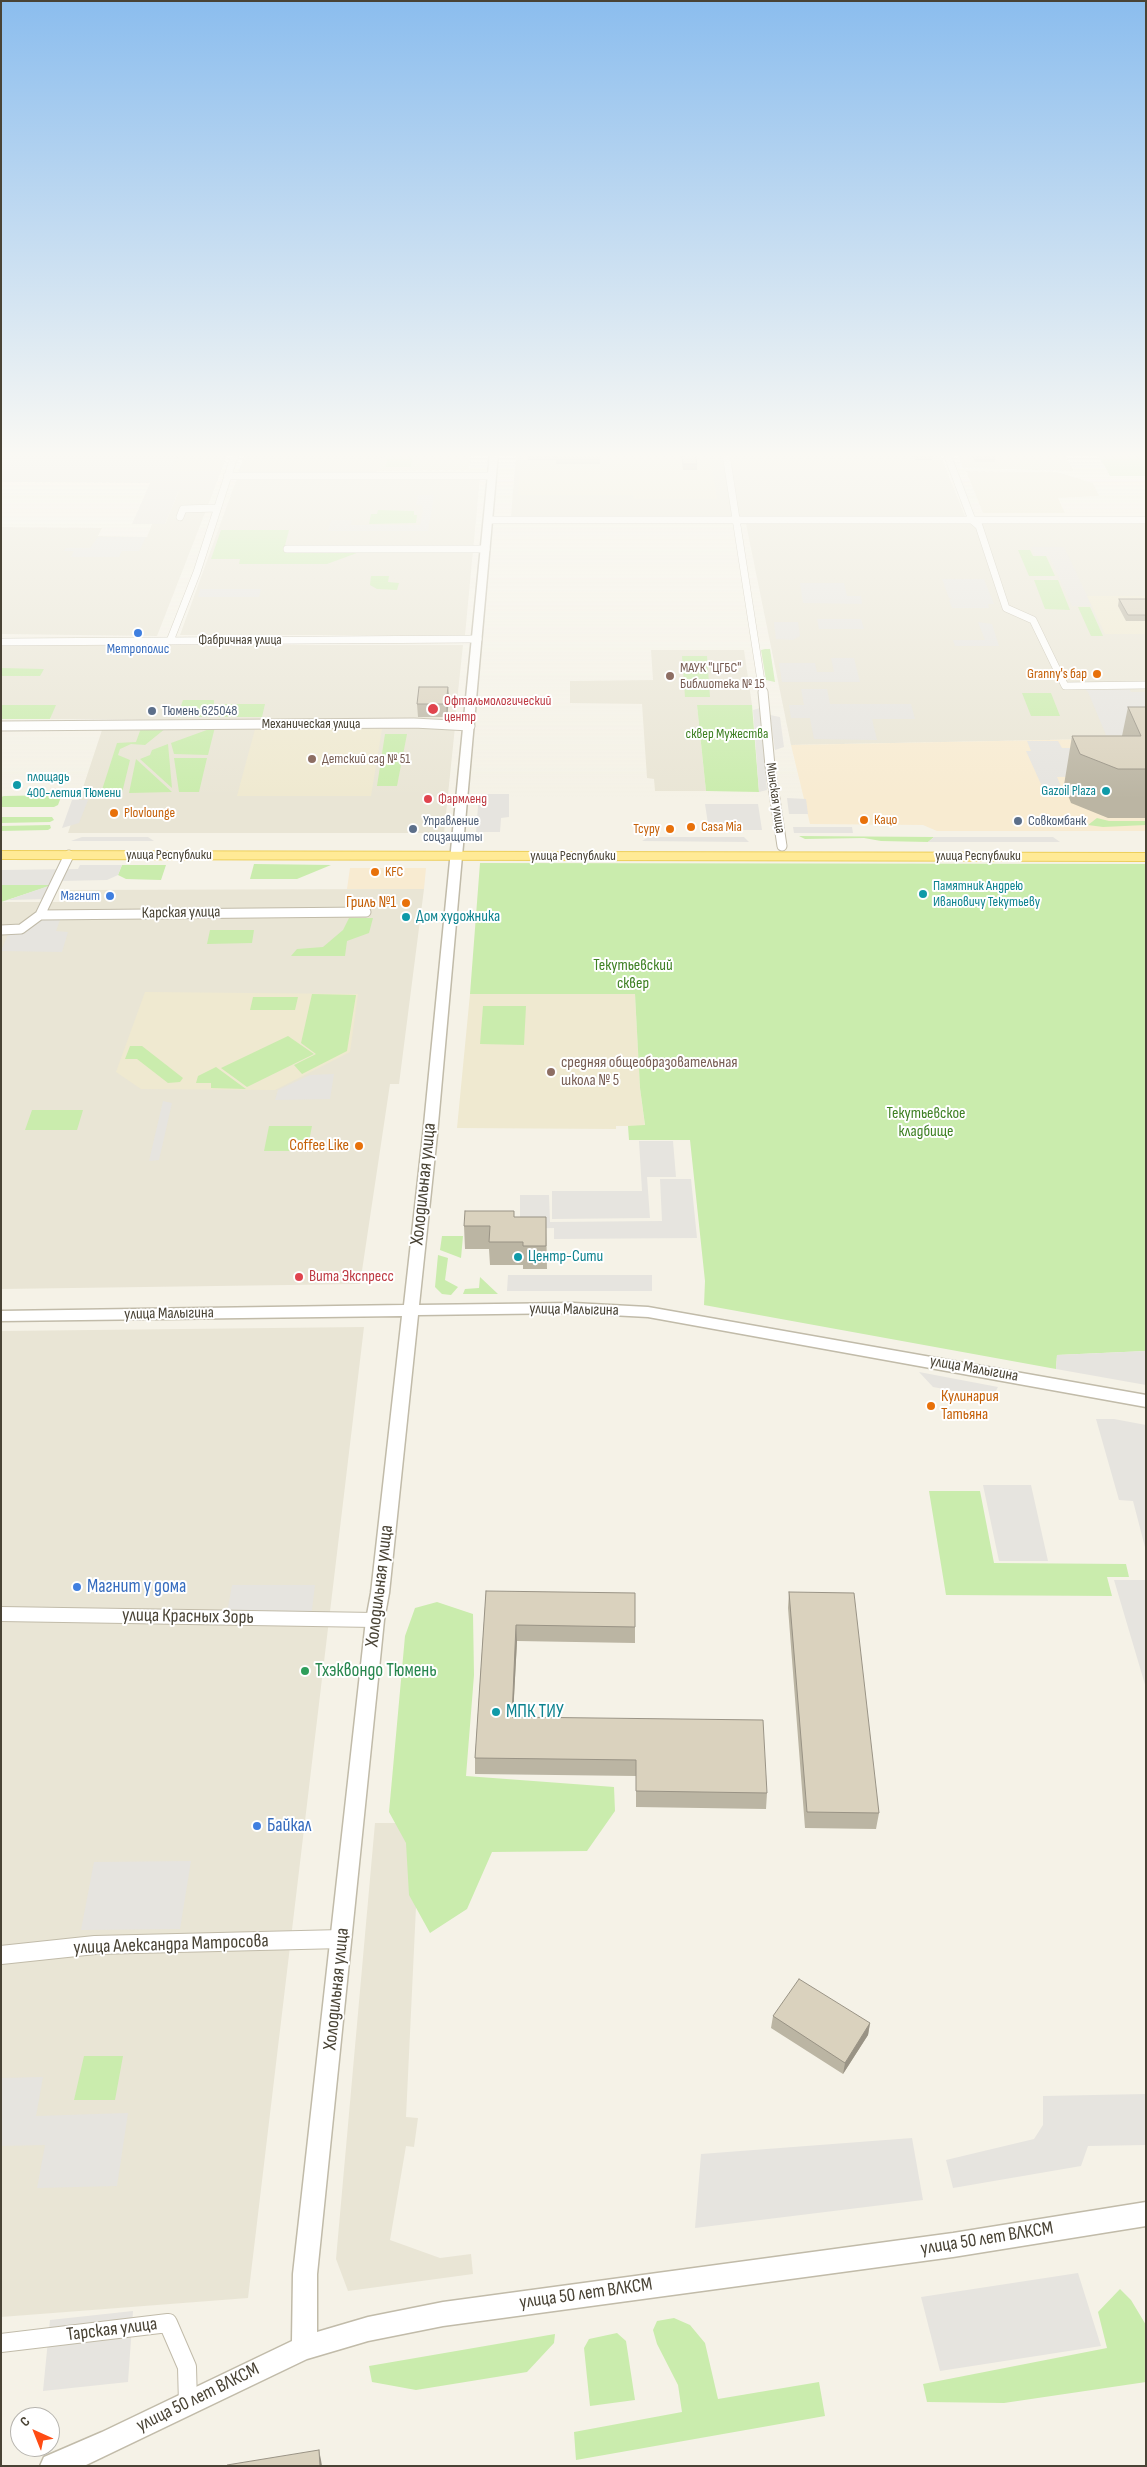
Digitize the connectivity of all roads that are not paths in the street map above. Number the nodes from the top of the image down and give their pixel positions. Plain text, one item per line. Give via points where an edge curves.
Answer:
1 (198, 569) edge
2 (484, 569) edge
3 (744, 569) edge
4 (993, 569) edge
5 (478, 639) junction
6 (170, 641) junction
7 (1, 642) edge
8 (1146, 685) edge
9 (1, 726) edge
10 (470, 726) junction
11 (1, 846) edge
12 (782, 846) junction
13 (1146, 847) edge
14 (458, 851) junction
15 (1, 855) edge
16 (69, 855) junction
17 (1146, 857) edge
18 (366, 912) dead end
19 (40, 915) junction
20 (1, 930) edge
21 (410, 1312) junction
22 (1, 1316) edge
23 (1143, 1400) edge
24 (1, 1614) edge
25 (375, 1620) junction
26 (342, 1939) junction
27 (1, 1955) edge
28 (1146, 2214) edge
29 (1, 2343) edge
30 (304, 2348) junction
31 (188, 2404) junction
32 (53, 2466) edge

1 - 6 street
2 - 5 street, Холодильная улица
3 - 12 street, Минская улица
4 - 8 street via 1006,608 1033,620 1065,686
5 - 6 street, Фабричная улица
5 - 10 street, Холодильная улица
6 - 7 street, Фабричная улица
9 - 10 street, Механическая улица via 404,723
10 - 14 street, Холодильная улица
11 - 14 main road, улица Республики
12 - 13 main road, улица Республики
12 - 14 main road, улица Республики
14 - 16 main road, улица Республики
14 - 17 main road, улица Республики
14 - 21 street, Холодильная улица
15 - 16 main road, улица Республики
16 - 19 street
18 - 19 street, Карская улица
19 - 20 street via 21,929
21 - 22 street, улица Малыгина
21 - 23 street, улица Малыгина via 573,1308 648,1312
21 - 25 street, Холодильная улица
24 - 25 street, улица Красных Зорь
25 - 26 street, Холодильная улица
26 - 27 street, улица Александра Матросова via 95,1945
26 - 30 street, Холодильная улица via 306,2274
28 - 30 street, улица 50 лет ВЛКСМ via 952,2245 443,2314 368,2329
29 - 31 street, Тарская улица via 168,2324 187,2367
30 - 31 street, улица 50 лет ВЛКСМ
31 - 32 street, улица 50 лет ВЛКСМ

